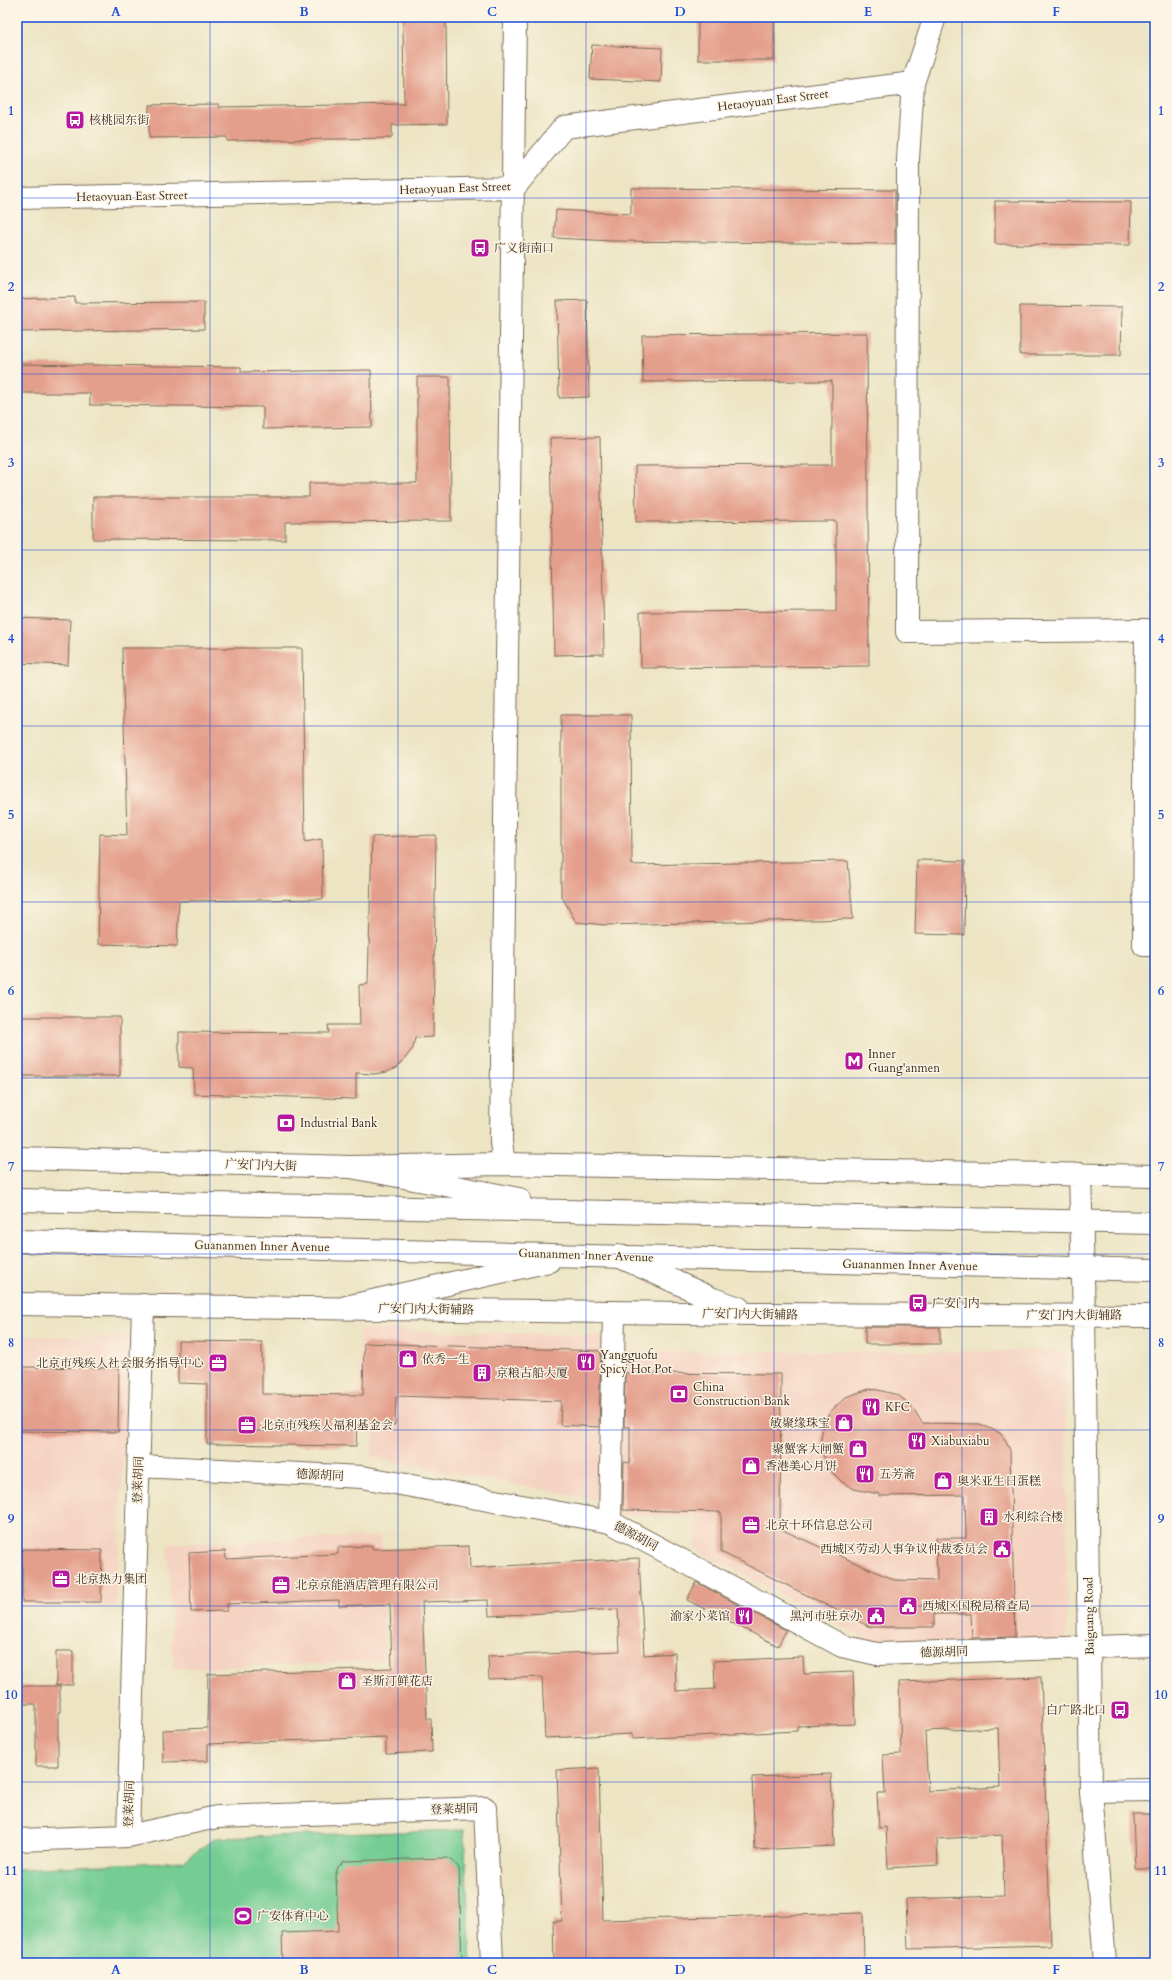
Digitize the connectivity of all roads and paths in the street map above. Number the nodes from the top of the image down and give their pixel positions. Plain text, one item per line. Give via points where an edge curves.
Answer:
1 (515, 17) edge
2 (935, 17) edge
3 (913, 83) junction
4 (514, 188) junction
5 (17, 198) edge
6 (1155, 945) edge
7 (17, 1158) edge
8 (504, 1164) junction
9 (352, 1167) junction
10 (1080, 1174) junction
11 (1155, 1176) edge
12 (17, 1200) edge
13 (579, 1210) junction
14 (1082, 1222) junction
15 (1155, 1223) edge
16 (17, 1240) edge
17 (581, 1254) junction
18 (617, 1256) junction
19 (1084, 1268) junction
20 (1155, 1270) edge
21 (17, 1304) edge
22 (143, 1305) junction
23 (346, 1307) junction
24 (614, 1312) junction
25 (755, 1314) junction
26 (1084, 1315) junction
27 (1155, 1316) edge
28 (139, 1466) junction
29 (610, 1522) junction
30 (1155, 1645) edge
31 (1089, 1648) junction
32 (1155, 1790) edge
33 (1091, 1791) junction
34 (128, 1836) junction
35 (17, 1840) edge
36 (492, 1963) edge
37 (1106, 1963) edge

1 - 4 street
2 - 3 street
3 - 4 street, Hetaoyuan East Street via 564,127
3 - 6 street via 908,159 907,632 1146,630 1144,945
4 - 5 street, Hetaoyuan East Street
4 - 8 street via 501,1142
7 - 9 street, 广安门内大街
8 - 9 street, 广安门内大街
8 - 10 street
9 - 13 street
10 - 11 street
10 - 14 street, Baiguang Road
12 - 13 street
13 - 14 street
14 - 15 street
14 - 19 street, Baiguang Road
16 - 17 street, Guananmen Inner Avenue
17 - 18 street, Guananmen Inner Avenue
17 - 23 street
18 - 19 street, Guananmen Inner Avenue
18 - 25 street via 713,1299
19 - 20 street, Guananmen Inner Avenue
19 - 26 street, Baiguang Road
21 - 22 street
22 - 23 street
22 - 28 street, 登莱胡同
23 - 24 street, 广安门内大街辅路
24 - 25 street, 广安门内大街辅路
24 - 29 street
25 - 26 street, 广安门内大街辅路
26 - 27 street, 广安门内大街辅路
26 - 31 street, Baiguang Road
28 - 29 street, 德源胡同 via 362,1477
28 - 34 street, 登莱胡同
29 - 31 street, 德源胡同 via 842,1646 877,1654
30 - 31 street, 德源胡同
31 - 33 street, Baiguang Road
32 - 33 street
33 - 37 street, Baiguang Road
34 - 35 street
34 - 36 street, 登莱胡同 via 217,1817 485,1808

